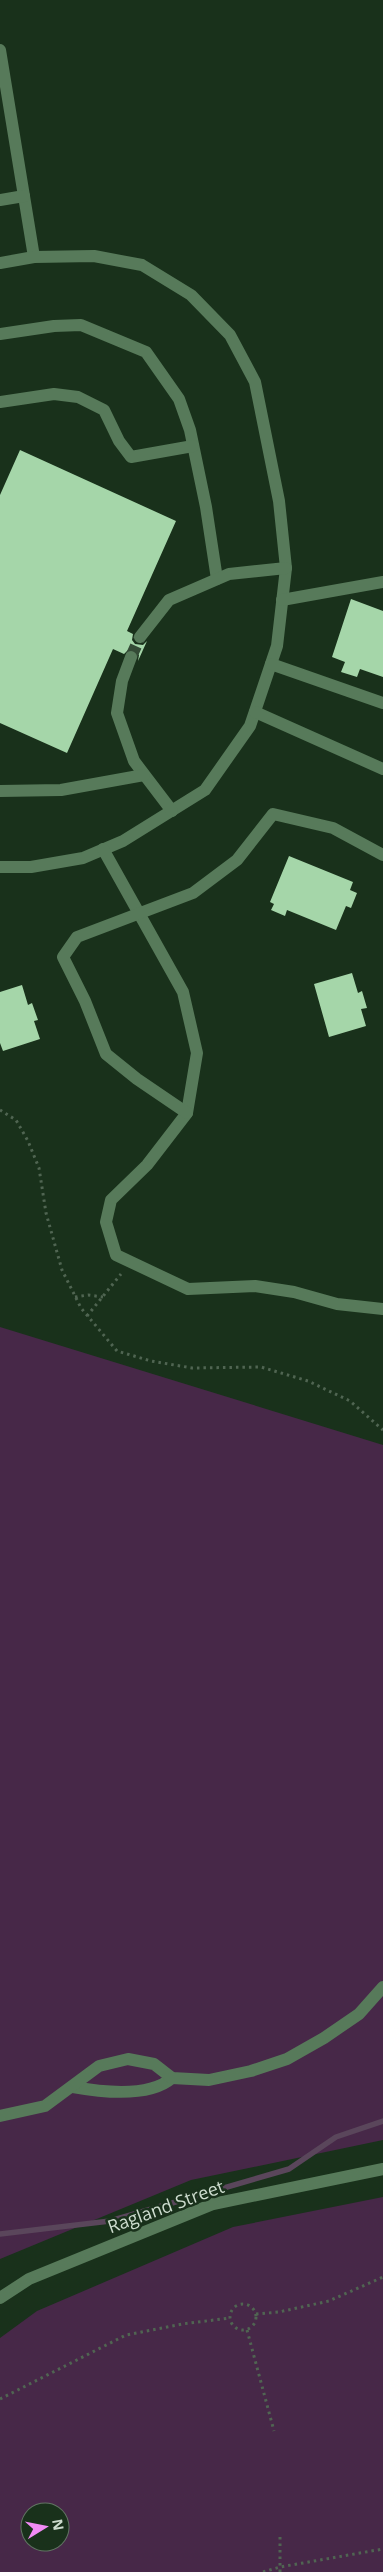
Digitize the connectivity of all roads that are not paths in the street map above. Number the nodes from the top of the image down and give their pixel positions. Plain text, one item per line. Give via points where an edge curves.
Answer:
1 (0, 50) edge
2 (24, 196) junction
3 (0, 200) edge
4 (34, 257) junction
5 (0, 263) edge
6 (0, 334) edge
7 (0, 402) edge
8 (194, 446) junction
9 (286, 568) junction
10 (217, 579) junction
11 (383, 582) edge
12 (282, 600) junction
13 (140, 637) tunnel mouth
14 (131, 657) tunnel mouth
15 (271, 664) junction
16 (383, 703) edge
17 (255, 712) junction
18 (383, 769) edge
19 (144, 775) junction
20 (0, 791) edge
21 (172, 812) junction
22 (103, 849) junction
23 (383, 855) edge
24 (0, 867) edge
25 (138, 912) junction
26 (187, 1113) junction
27 (383, 1309) edge
28 (383, 1987) edge
29 (172, 2078) junction
30 (73, 2087) junction
31 (0, 2116) edge
32 (383, 2169) edge
33 (0, 2298) edge

1 - 2 street
2 - 3 street
2 - 4 street
4 - 5 street
4 - 9 street via 94,256 142,265 191,295 230,335 255,382 279,501
6 - 8 street via 81,325 146,352 179,399
7 - 8 street via 54,394 78,397 104,410 132,457
8 - 10 street
9 - 10 street via 229,574
9 - 12 street
10 - 13 street via 170,600
11 - 12 street
12 - 15 street via 278,646
14 - 19 street via 122,681 117,713 134,761
15 - 16 street
15 - 17 street
17 - 18 street
17 - 21 street via 250,726 205,790
19 - 20 street via 61,790
19 - 21 street
21 - 22 street
22 - 24 street via 83,858 31,867
22 - 25 street
23 - 25 street via 333,828 273,814 237,860 193,893
25 - 26 street via 183,992 197,1053
25 - 26 street via 76,937 63,957 106,1054
26 - 27 street via 147,1165 111,1200 106,1222 116,1255 188,1290 255,1286 294,1292 337,1304
28 - 29 street via 358,2014 287,2059 208,2080
29 - 30 street via 164,2085 148,2090 101,2092
29 - 30 street via 154,2064 128,2058 99,2066
30 - 31 street via 45,2106
32 - 33 street, Ragland Street via 213,2204 29,2279

